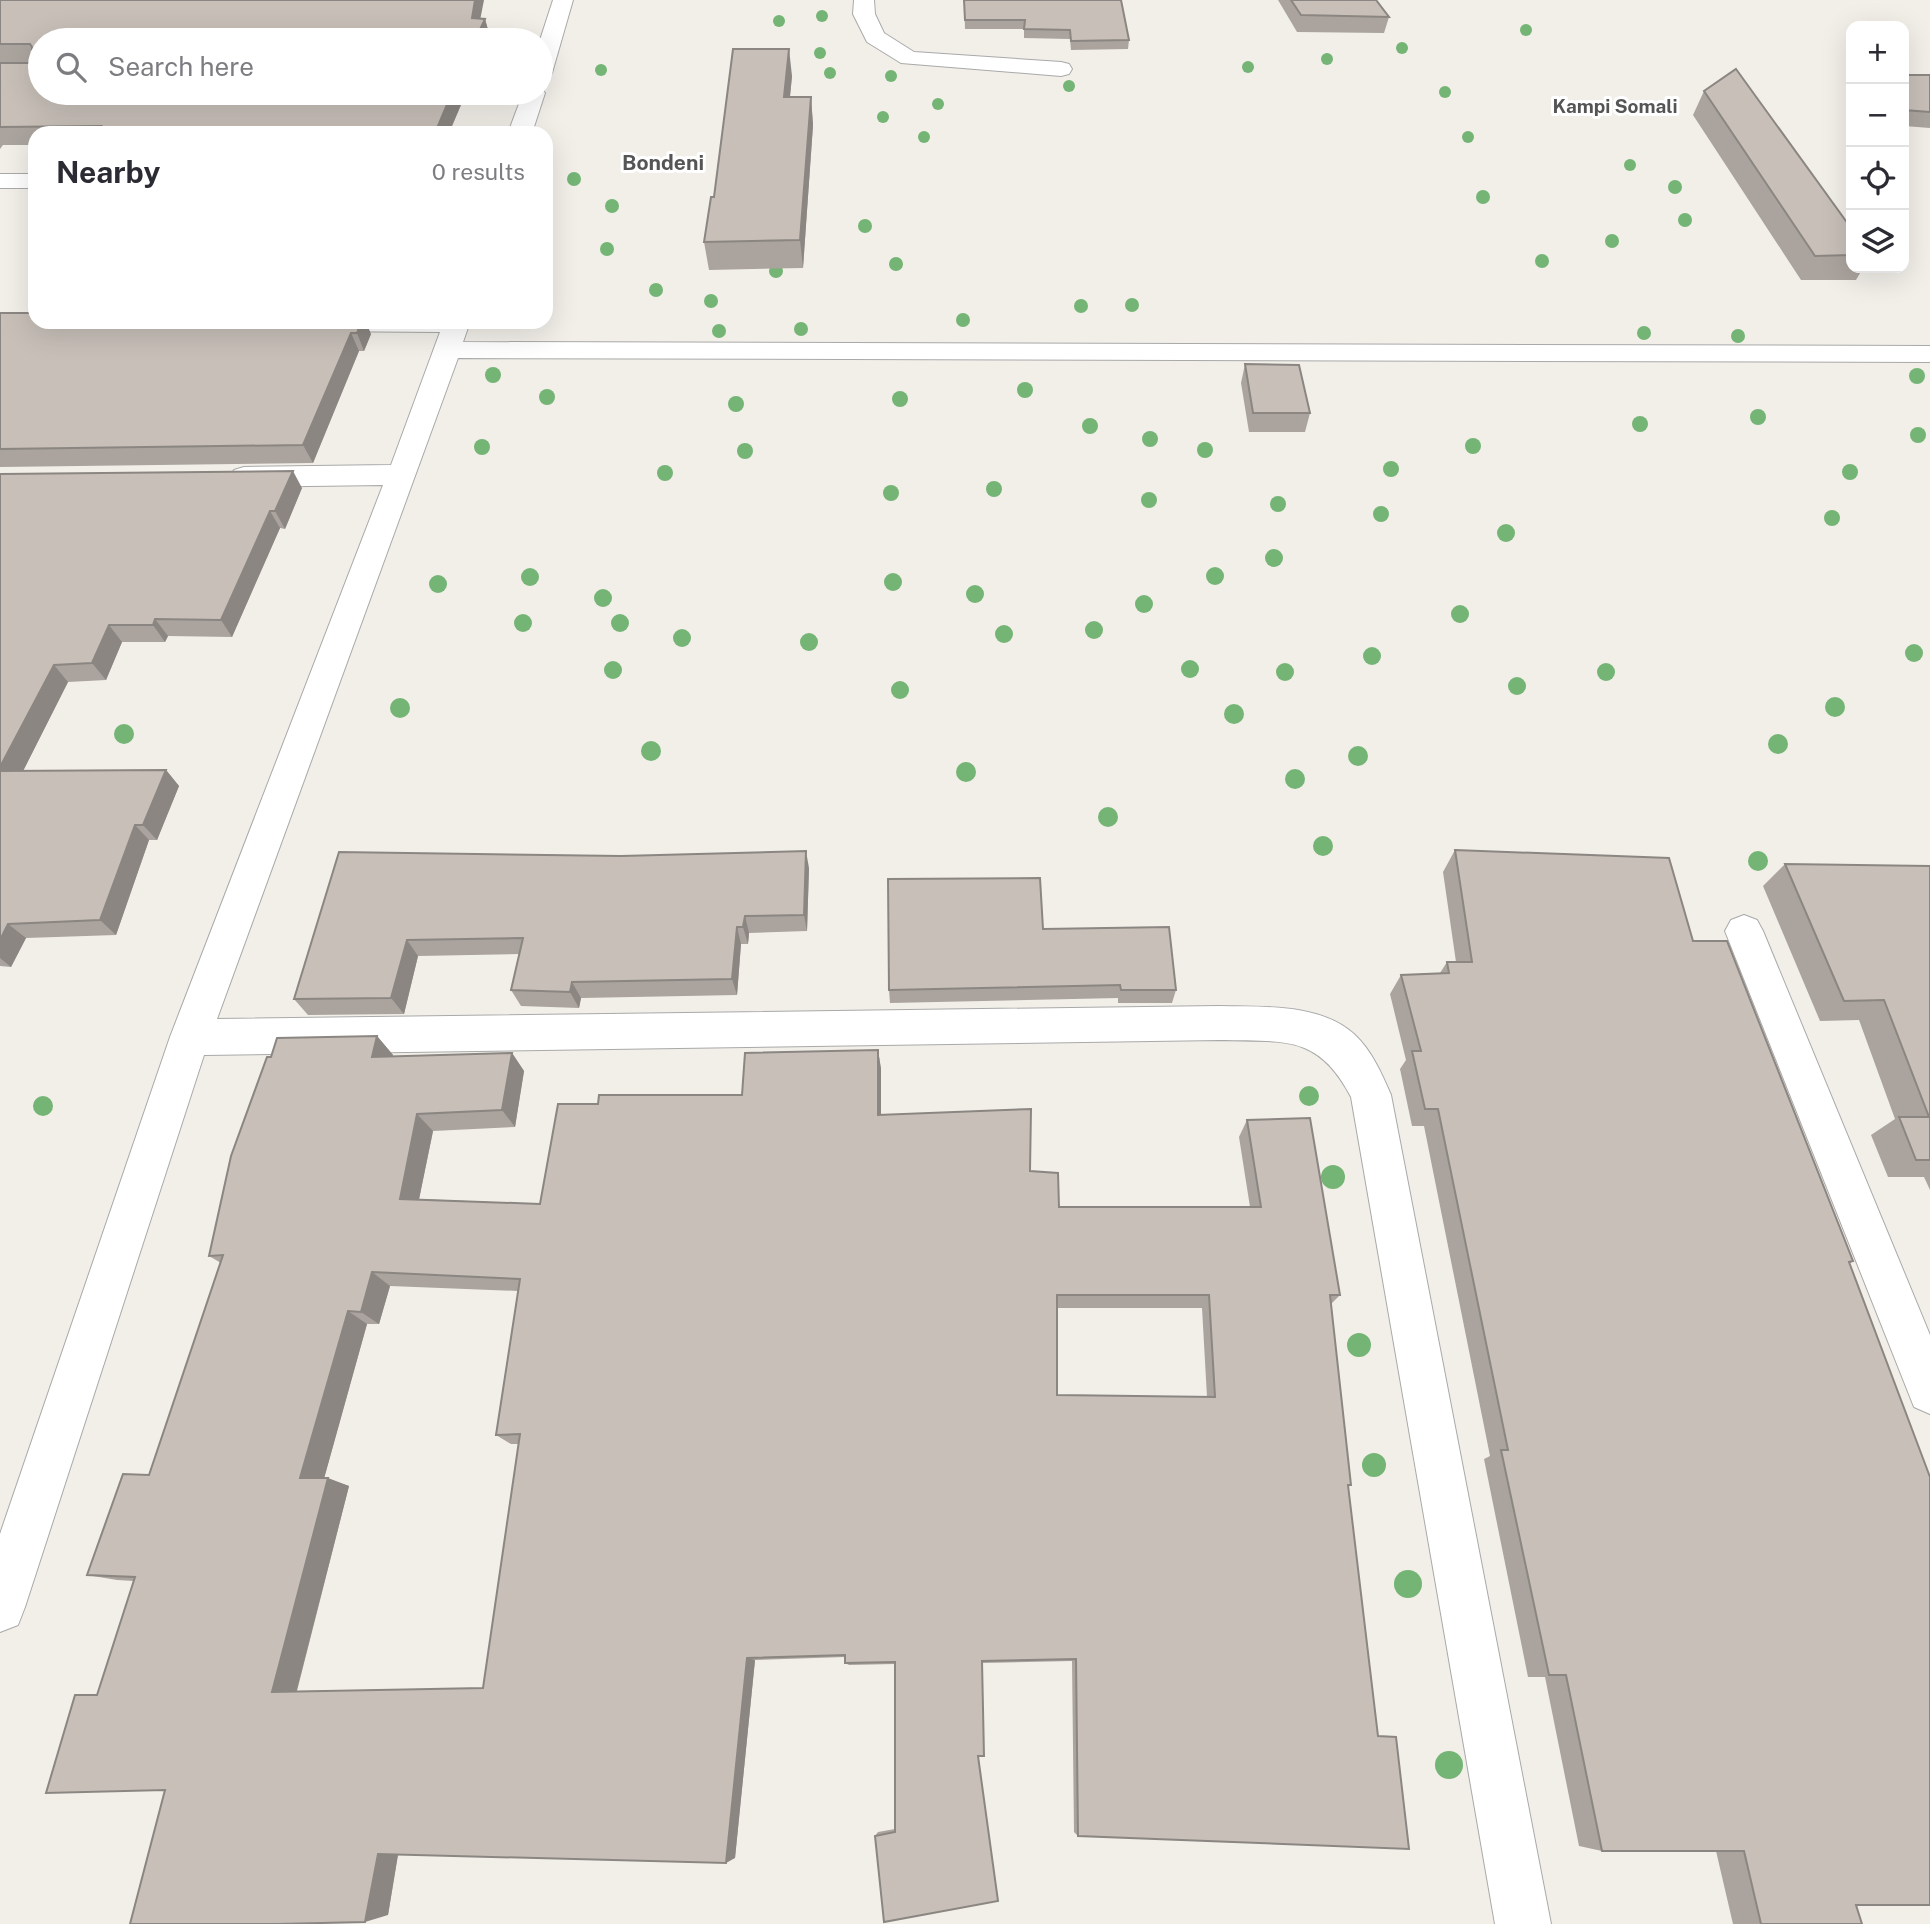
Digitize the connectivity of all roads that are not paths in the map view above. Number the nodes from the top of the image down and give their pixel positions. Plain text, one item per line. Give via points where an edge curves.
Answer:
1 (564, 0) edge
2 (864, 0) edge
3 (553, 35) edge
4 (1062, 69) dead end
5 (530, 105) edge
6 (522, 126) edge
7 (0, 181) edge
8 (28, 181) edge
9 (398, 329) edge
10 (453, 332) edge
11 (1930, 354) edge
12 (402, 475) junction
13 (222, 477) edge
14 (1744, 932) dead end
15 (190, 1037) junction
16 (1930, 1391) edge
17 (0, 1607) edge
18 (1523, 1924) edge

1 - 3 street
2 - 4 street via 864,13 875,37 908,58
5 - 6 street
7 - 8 street
9 - 10 street
10 - 11 street
10 - 12 street
12 - 13 street
12 - 15 street
14 - 16 street
15 - 17 street
15 - 18 street via 1219,1023 1275,1025 1333,1040 1358,1069 1371,1095

